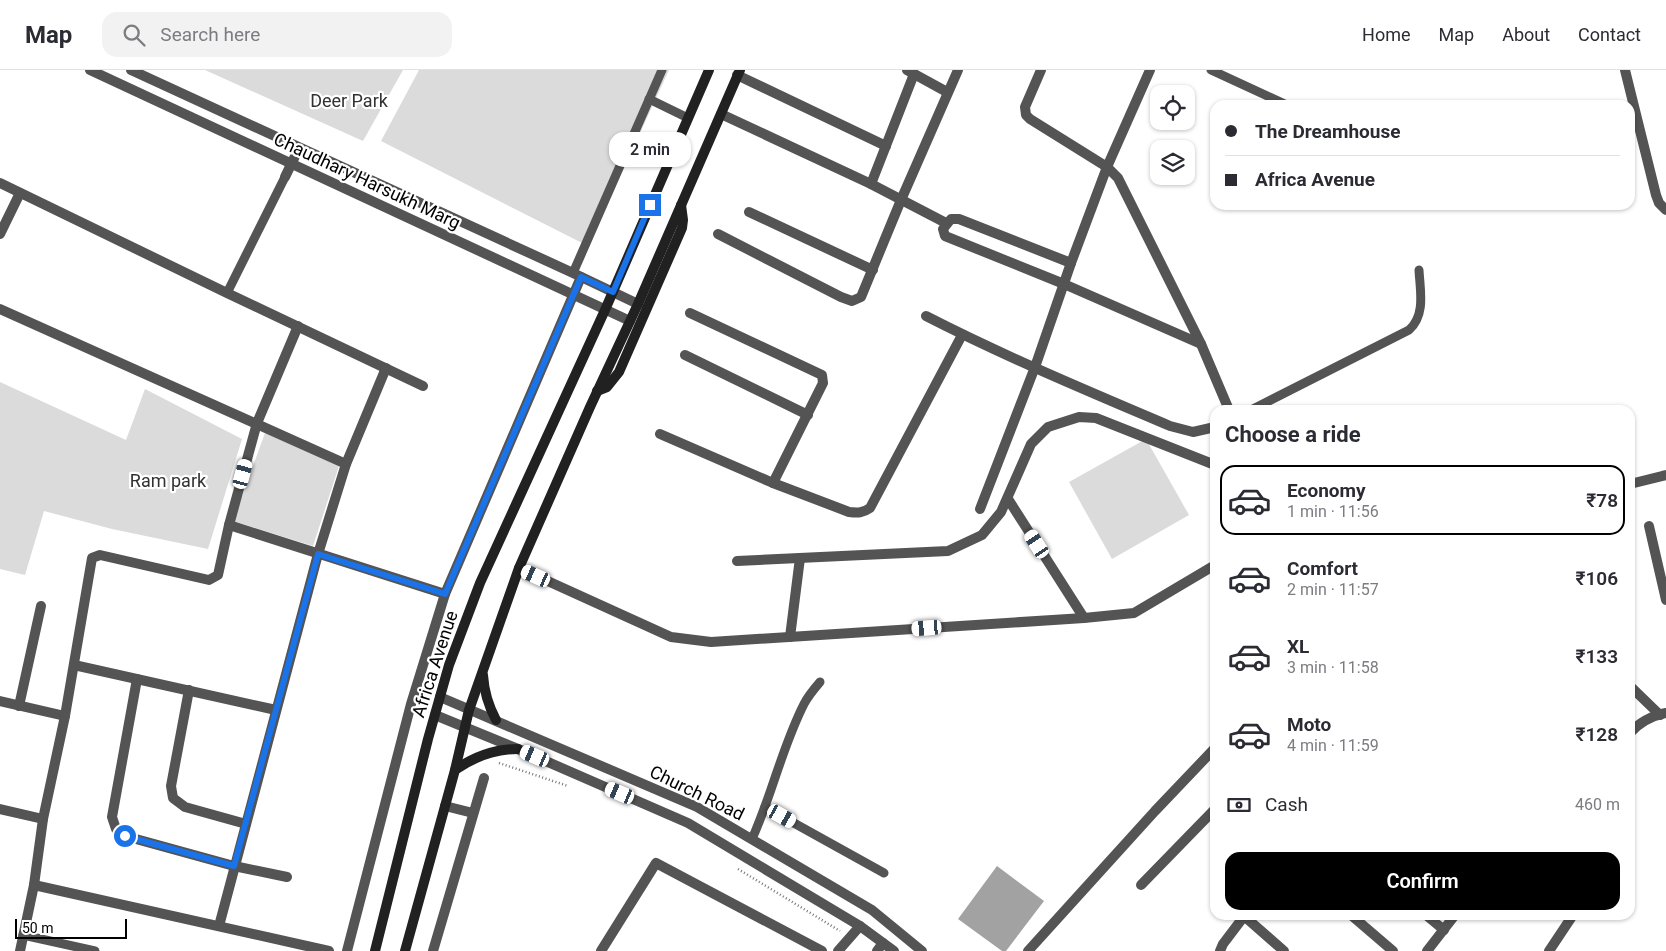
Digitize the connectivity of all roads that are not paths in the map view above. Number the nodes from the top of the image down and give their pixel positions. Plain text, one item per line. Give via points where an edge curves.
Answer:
1 (90, 70) edge
2 (131, 70) edge
3 (662, 70) edge
4 (709, 70) edge
5 (958, 70) edge
6 (1041, 70) edge
7 (1150, 70) edge
8 (1211, 70) edge
9 (1625, 70) edge
10 (910, 72) edge
11 (738, 73) edge
12 (948, 92) junction
13 (649, 99) junction
14 (1276, 100) edge
15 (1632, 100) edge
16 (1635, 110) edge
17 (721, 114) junction
18 (688, 118) junction
19 (886, 146) junction
20 (299, 148) junction
21 (291, 164) junction
22 (1107, 167) junction
23 (285, 177) joint
24 (0, 183) edge
25 (871, 184) junction
26 (20, 193) junction
27 (901, 200) junction
28 (681, 204) junction
29 (1666, 210) edge
30 (749, 212) dead end
31 (946, 223) junction
32 (0, 234) edge
33 (718, 234) dead end
34 (1071, 263) junction
35 (873, 270) junction
36 (1419, 270) dead end
37 (577, 275) junction
38 (1064, 284) junction
39 (613, 292) junction
40 (227, 293) junction
41 (574, 295) junction
42 (638, 304) junction
43 (0, 309) edge
44 (605, 310) junction
45 (690, 313) dead end
46 (926, 316) dead end
47 (630, 321) junction
48 (298, 326) junction
49 (962, 335) junction
50 (1200, 344) junction
51 (685, 355) dead end
52 (386, 368) junction
53 (1035, 368) junction
54 (423, 386) dead end
55 (597, 391) junction
56 (1227, 405) edge
57 (1261, 405) edge
58 (808, 415) junction
59 (257, 423) junction
60 (1210, 428) edge
61 (660, 434) dead end
62 (1210, 463) edge
63 (346, 464) junction
64 (1666, 475) edge
65 (773, 483) junction
66 (1635, 483) edge
67 (1008, 499) junction
68 (980, 509) dead end
69 (229, 525) junction
70 (1649, 526) dead end
71 (318, 554) junction
72 (800, 558) junction
73 (737, 561) dead end
74 (519, 568) junction
75 (1210, 568) edge
76 (445, 594) junction
77 (1666, 600) edge
78 (41, 606) dead end
79 (1084, 618) junction
80 (790, 637) junction
81 (74, 665) junction
82 (483, 671) junction
83 (137, 679) junction
84 (820, 682) dead end
85 (189, 690) junction
86 (1635, 690) edge
87 (440, 697) junction
88 (0, 701) edge
89 (19, 706) junction
90 (276, 710) junction
91 (469, 710) junction
92 (1663, 714) edge
93 (65, 716) junction
94 (435, 716) junction
95 (496, 720) junction
96 (1635, 725) edge
97 (464, 726) junction
98 (518, 749) junction
99 (1210, 753) edge
100 (455, 770) junction
101 (484, 778) dead end
102 (445, 806) junction
103 (765, 807) junction
104 (0, 809) edge
105 (473, 813) junction
106 (1210, 814) edge
107 (43, 819) junction
108 (246, 824) junction
109 (752, 839) junction
110 (234, 866) junction
111 (884, 873) dead end
112 (287, 877) dead end
113 (34, 885) junction
114 (1141, 885) dead end
115 (1242, 920) edge
116 (1249, 920) edge
117 (1357, 920) edge
118 (1432, 920) edge
119 (1451, 920) edge
120 (1570, 920) edge
121 (218, 926) junction
122 (860, 926) junction
123 (1444, 930) junction
124 (23, 935) junction
125 (880, 947) edge
126 (20, 951) edge
127 (95, 951) edge
128 (329, 951) edge
129 (347, 951) edge
130 (375, 951) edge
131 (405, 951) edge
132 (433, 951) edge
133 (602, 951) edge
134 (822, 951) edge
135 (838, 951) edge
136 (894, 951) edge
137 (922, 951) edge
138 (1028, 951) edge
139 (1220, 951) edge
140 (1284, 951) edge
141 (1393, 951) edge
142 (1427, 951) edge
143 (1548, 951) edge

1 - 21 street, Chaudhary Harsukh Marg
2 - 20 street, Chaudhary Harsukh Marg
3 - 13 lane
4 - 18 main road, Africa Avenue
5 - 12 street
6 - 22 street via 1024,107 1026,115
7 - 22 street
8 - 14 lane
9 - 15 street
10 - 12 street
10 - 19 street
11 - 17 main road
11 - 19 street
12 - 27 street
13 - 18 lane
13 - 37 lane
16 - 29 street via 1656,195
17 - 25 street
17 - 28 main road
18 - 39 main road, Africa Avenue
19 - 25 street
20 - 21 street
20 - 37 street, Chaudhary Harsukh Marg
21 - 23 street
21 - 41 street, Chaudhary Harsukh Marg
22 - 34 street
22 - 50 street via 1124,187
23 - 40 lane
24 - 26 street
25 - 27 street
26 - 32 street
26 - 40 street
27 - 31 street
27 - 35 street
28 - 42 main road
28 - 55 main road via 682,228 642,323 619,372 607,387
30 - 35 street
31 - 34 street via 959,218
31 - 38 street via 943,229 945,236
33 - 35 street via 852,301 861,297
34 - 38 street
36 - 57 lane via 1421,310 1409,330
37 - 39 street, Chaudhary Harsukh Marg
37 - 41 street
38 - 50 street
38 - 53 street
39 - 42 street, Chaudhary Harsukh Marg
39 - 44 main road, Africa Avenue
40 - 48 street
41 - 44 street, Chaudhary Harsukh Marg
41 - 76 street
42 - 47 main road
43 - 59 street
44 - 47 street, Chaudhary Harsukh Marg
44 - 87 main road, Africa Avenue via 480,583
45 - 58 street via 821,374 823,382
46 - 49 street
47 - 55 main road
48 - 52 street
48 - 59 street
49 - 53 street
49 - 65 street via 870,508 849,512
50 - 56 street
51 - 58 street
52 - 54 street
52 - 63 street
53 - 60 street via 1182,430 1193,432
53 - 68 street
55 - 74 main road
58 - 65 street
59 - 63 street
59 - 69 street
61 - 65 street
62 - 67 street via 1096,418 1078,417 1048,427 1031,444
63 - 71 street
64 - 66 street
67 - 72 street via 1002,512 982,535 948,551
67 - 79 street
69 - 71 street
69 - 81 street via 219,570 209,580 100,555 92,558
70 - 77 street
71 - 76 street
71 - 90 street
72 - 73 street
72 - 80 street
74 - 80 street via 672,637 711,642
74 - 82 main road
75 - 79 street via 1134,613
76 - 129 street via 411,704
78 - 89 street
79 - 80 street
81 - 83 street
81 - 93 street
82 - 91 main road
82 - 95 main road via 484,691
83 - 85 street
83 - 110 street via 112,817 116,830 125,836
84 - 103 lane via 804,703 780,759
85 - 90 street
85 - 108 street via 171,786 173,798 185,807
86 - 92 street
87 - 91 street, Church Road
87 - 94 main road, Africa Avenue
88 - 89 street
89 - 93 street
90 - 108 street
91 - 95 street, Church Road
91 - 97 main road
92 - 96 street
93 - 107 street
94 - 97 street, Church Road
94 - 130 main road, Africa Avenue
95 - 109 street, Church Road via 697,807
97 - 98 street, Church Road
97 - 100 main road
98 - 100 main road via 484,754
98 - 122 street, Church Road via 688,823
99 - 138 street
100 - 102 main road
101 - 105 street
102 - 105 street
102 - 131 main road
103 - 109 lane
103 - 111 lane
104 - 107 street
105 - 132 street
106 - 114 street
107 - 113 street
108 - 110 street
109 - 137 street, Church Road via 872,910
110 - 112 street
110 - 121 street
113 - 121 street
113 - 124 street
115 - 139 street
116 - 140 street
117 - 141 street
118 - 123 street
119 - 123 street
120 - 143 street
121 - 128 street
122 - 125 street, Church Road
122 - 135 street
123 - 142 street
124 - 126 street
124 - 127 lane
125 - 136 street, Church Road
133 - 134 street via 656,863

